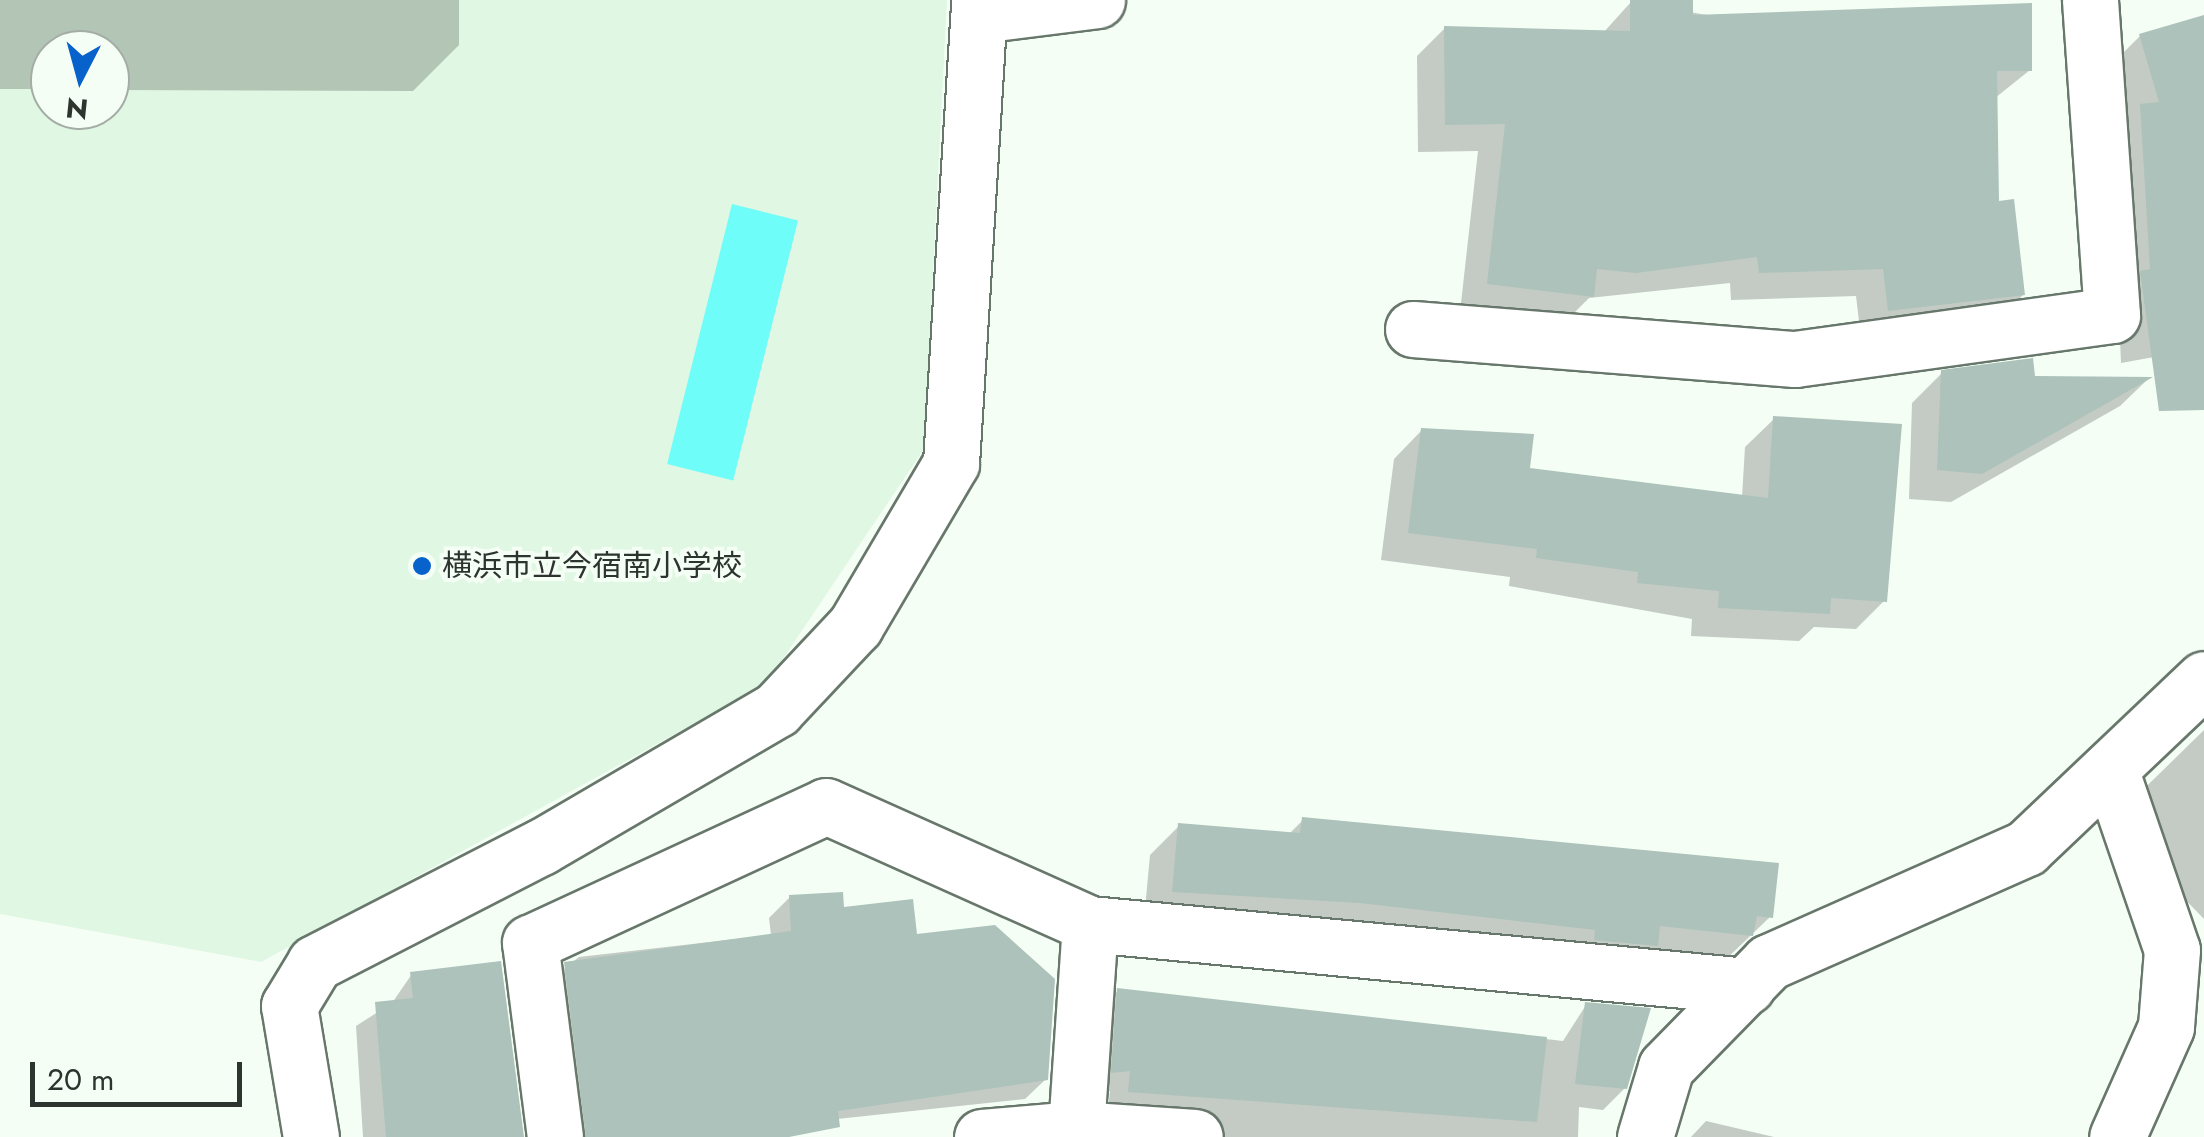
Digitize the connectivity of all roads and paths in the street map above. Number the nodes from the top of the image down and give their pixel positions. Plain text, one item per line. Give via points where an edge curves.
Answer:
1 (1097, 0) edge
2 (2090, 0) edge
3 (979, 7) edge
4 (1413, 329) dead end
5 (2204, 679) edge
6 (2110, 768) junction
7 (1090, 924) junction
8 (1746, 986) junction
9 (1076, 1129) junction
10 (2138, 1130) edge
11 (311, 1137) edge
12 (555, 1137) edge
13 (982, 1137) edge
14 (1196, 1137) edge
15 (1646, 1137) edge

1 - 3 street
2 - 4 street via 2112,315 1795,359
3 - 11 street via 951,464 855,626 778,709 542,847 314,963 289,1006
5 - 6 street
6 - 8 street via 2026,848 1770,962
6 - 10 street via 2172,950 2166,1028
7 - 8 street
7 - 9 street
7 - 12 street via 826,806 530,943
8 - 15 street via 1666,1067
9 - 13 street
9 - 14 street

